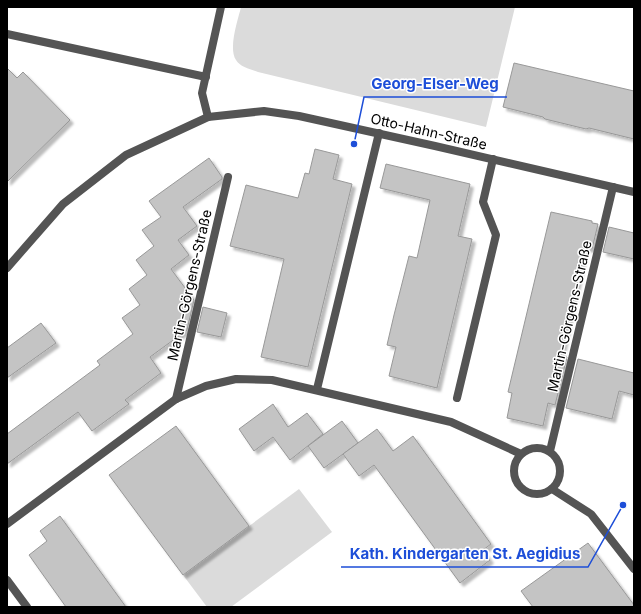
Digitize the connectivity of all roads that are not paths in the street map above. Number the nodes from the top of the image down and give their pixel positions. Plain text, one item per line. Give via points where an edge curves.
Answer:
1 (221, 7) edge
2 (7, 34) edge
3 (206, 76) junction
4 (208, 117) junction
5 (379, 133) junction
6 (493, 159) junction
7 (228, 177) dead end
8 (613, 188) junction
9 (634, 192) edge
10 (7, 268) edge
11 (317, 389) junction
12 (457, 398) dead end
13 (176, 399) junction
14 (550, 451) junction
15 (521, 454) junction
16 (552, 489) junction
17 (7, 524) edge
18 (634, 569) edge
19 (7, 580) edge
20 (27, 607) edge

1 - 3 street
2 - 3 street
3 - 4 street via 202,92
4 - 5 street, Otto-Hahn-Straße via 264,111
4 - 10 street, Otto-Hahn-Straße via 126,155 63,204
5 - 6 street, Otto-Hahn-Straße
5 - 11 street
6 - 8 street, Otto-Hahn-Straße
6 - 12 street, Otto-Hahn-Straße via 482,202 496,235
7 - 13 street, Martin-Görgens-Straße
8 - 9 street, Otto-Hahn-Straße
8 - 14 street, Martin-Görgens-Straße
11 - 13 street via 272,380 236,379 206,386
11 - 15 street via 451,422
13 - 17 street
14 - 15 street via 540,447 530,448
14 - 16 street via 560,465 558,482
15 - 16 street via 513,468 515,479 522,489 537,494
16 - 18 street via 591,514
19 - 20 street

